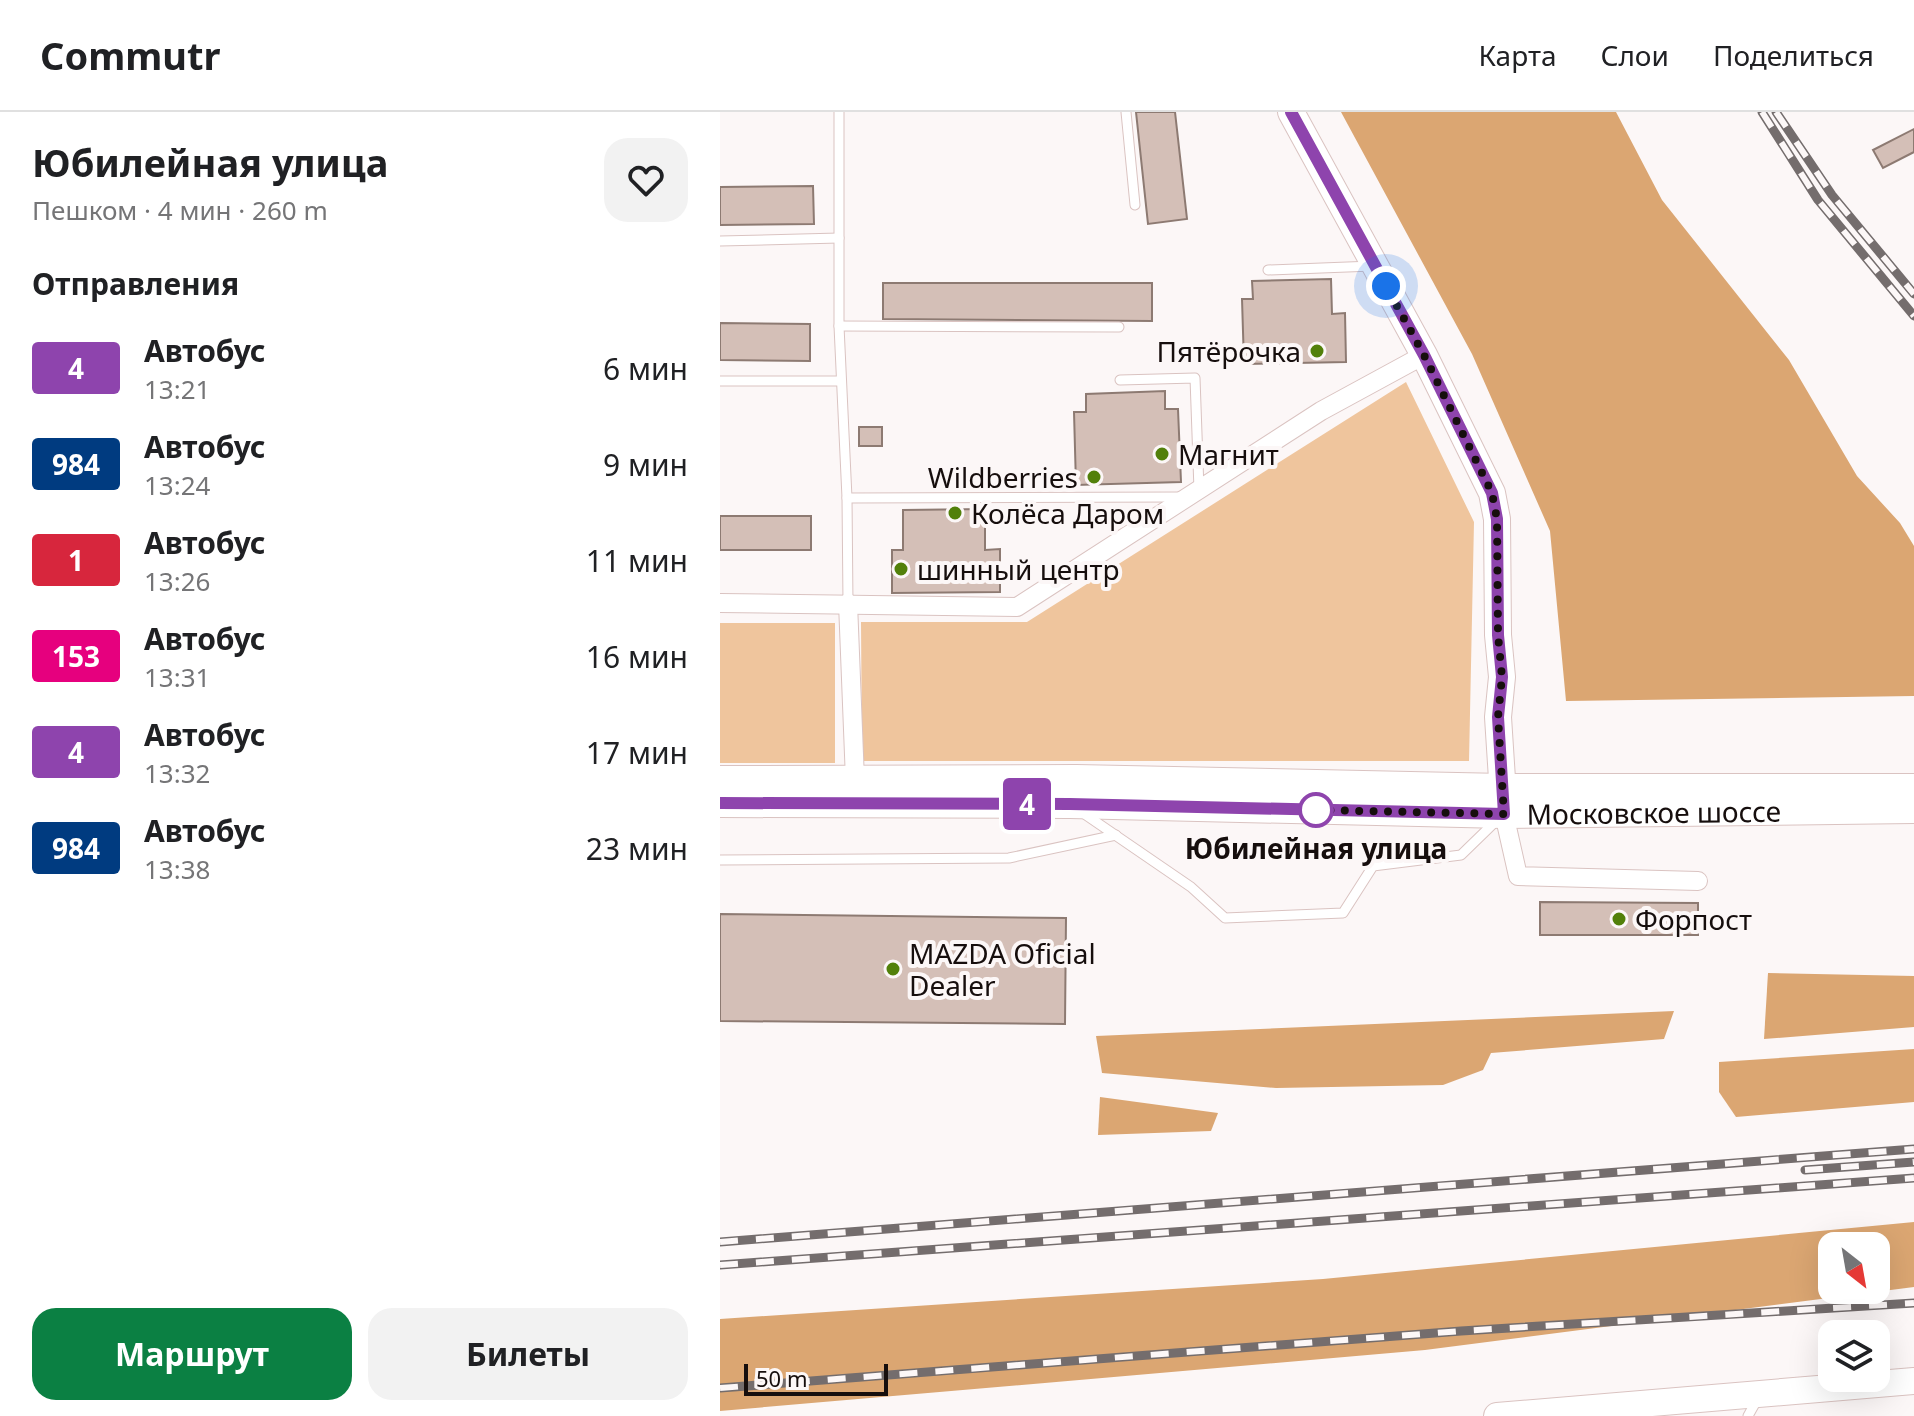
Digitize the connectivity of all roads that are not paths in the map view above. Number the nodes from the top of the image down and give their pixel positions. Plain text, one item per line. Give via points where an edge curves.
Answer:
1 (839, 112) edge
2 (1126, 112) edge
3 (1291, 112) edge
4 (1135, 205) dead end
5 (839, 238) junction
6 (720, 241) edge
7 (1374, 266) junction
8 (1268, 270) dead end
9 (839, 326) junction
10 (1119, 327) dead end
11 (1424, 355) junction
12 (1120, 380) dead end
13 (720, 381) edge
14 (841, 381) junction
15 (1193, 494) junction
16 (847, 498) junction
17 (720, 603) edge
18 (848, 603) junction
19 (720, 780) edge
20 (855, 780) junction
21 (1914, 788) edge
22 (1504, 801) junction
23 (720, 803) edge
24 (1070, 804) junction
25 (1914, 809) edge
26 (1116, 835) junction
27 (720, 860) edge
28 (1698, 881) dead end
29 (1914, 1381) edge
30 (1762, 1393) junction
31 (1497, 1416) edge
32 (1748, 1416) edge

1 - 5 lane
2 - 4 lane
3 - 7 street
5 - 6 lane
5 - 9 lane
7 - 8 lane
7 - 11 street
9 - 10 lane
9 - 14 lane
11 - 15 street via 1321,411
11 - 22 street via 1492,493 1497,519
12 - 15 lane via 1195,378
13 - 14 lane
14 - 16 lane
15 - 16 lane
15 - 18 street via 1017,607
16 - 18 lane
17 - 18 street
18 - 20 street
19 - 20 main road, Московское шоссе
20 - 22 main road, Московское шоссе via 1076,779
21 - 22 main road, Московское шоссе
22 - 24 main road, Московское шоссе
22 - 25 main road, Московское шоссе
22 - 26 lane via 1461,855 1373,866 1343,913 1225,918 1191,887
22 - 28 street via 1518,876
23 - 24 main road, Московское шоссе
24 - 26 lane
26 - 27 lane via 1009,858
29 - 30 street
30 - 31 street
30 - 32 lane

